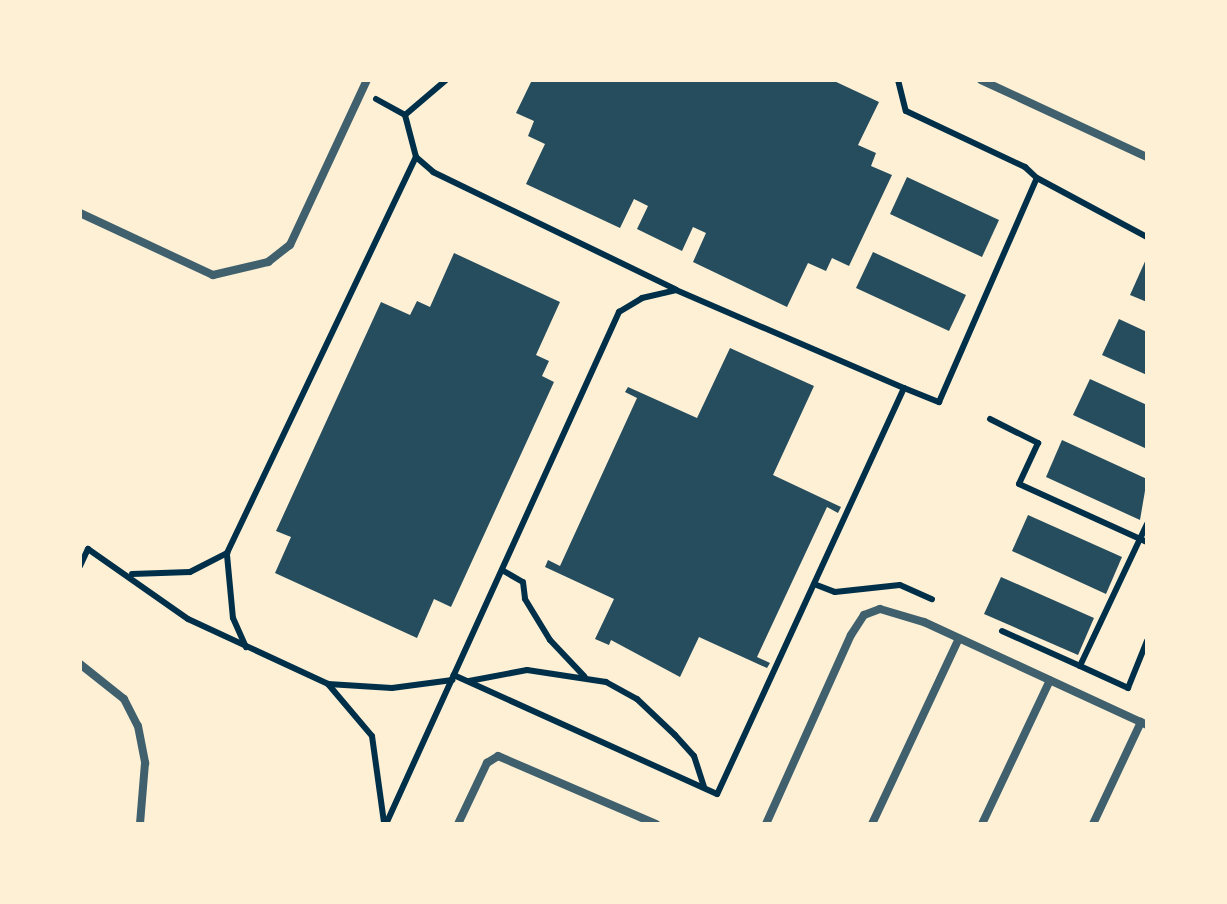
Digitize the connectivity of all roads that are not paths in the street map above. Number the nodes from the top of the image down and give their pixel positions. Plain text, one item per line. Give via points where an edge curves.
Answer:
1 (367, 80) edge
2 (981, 80) edge
3 (1147, 157) edge
4 (80, 213) edge
5 (959, 638) junction
6 (80, 664) edge
7 (1050, 680) junction
8 (1144, 723) edge
9 (140, 824) edge
10 (458, 824) edge
11 (656, 824) edge
12 (766, 824) edge
13 (872, 824) edge
14 (982, 824) edge
15 (1093, 824) edge

1 - 4 lane via 290,244 268,262 213,276
2 - 3 lane
5 - 7 lane
5 - 12 lane via 896,612 864,615
5 - 13 lane
6 - 9 lane via 124,699 138,726 145,763
7 - 8 lane
7 - 14 lane
8 - 15 lane
10 - 11 lane via 487,763 498,756

